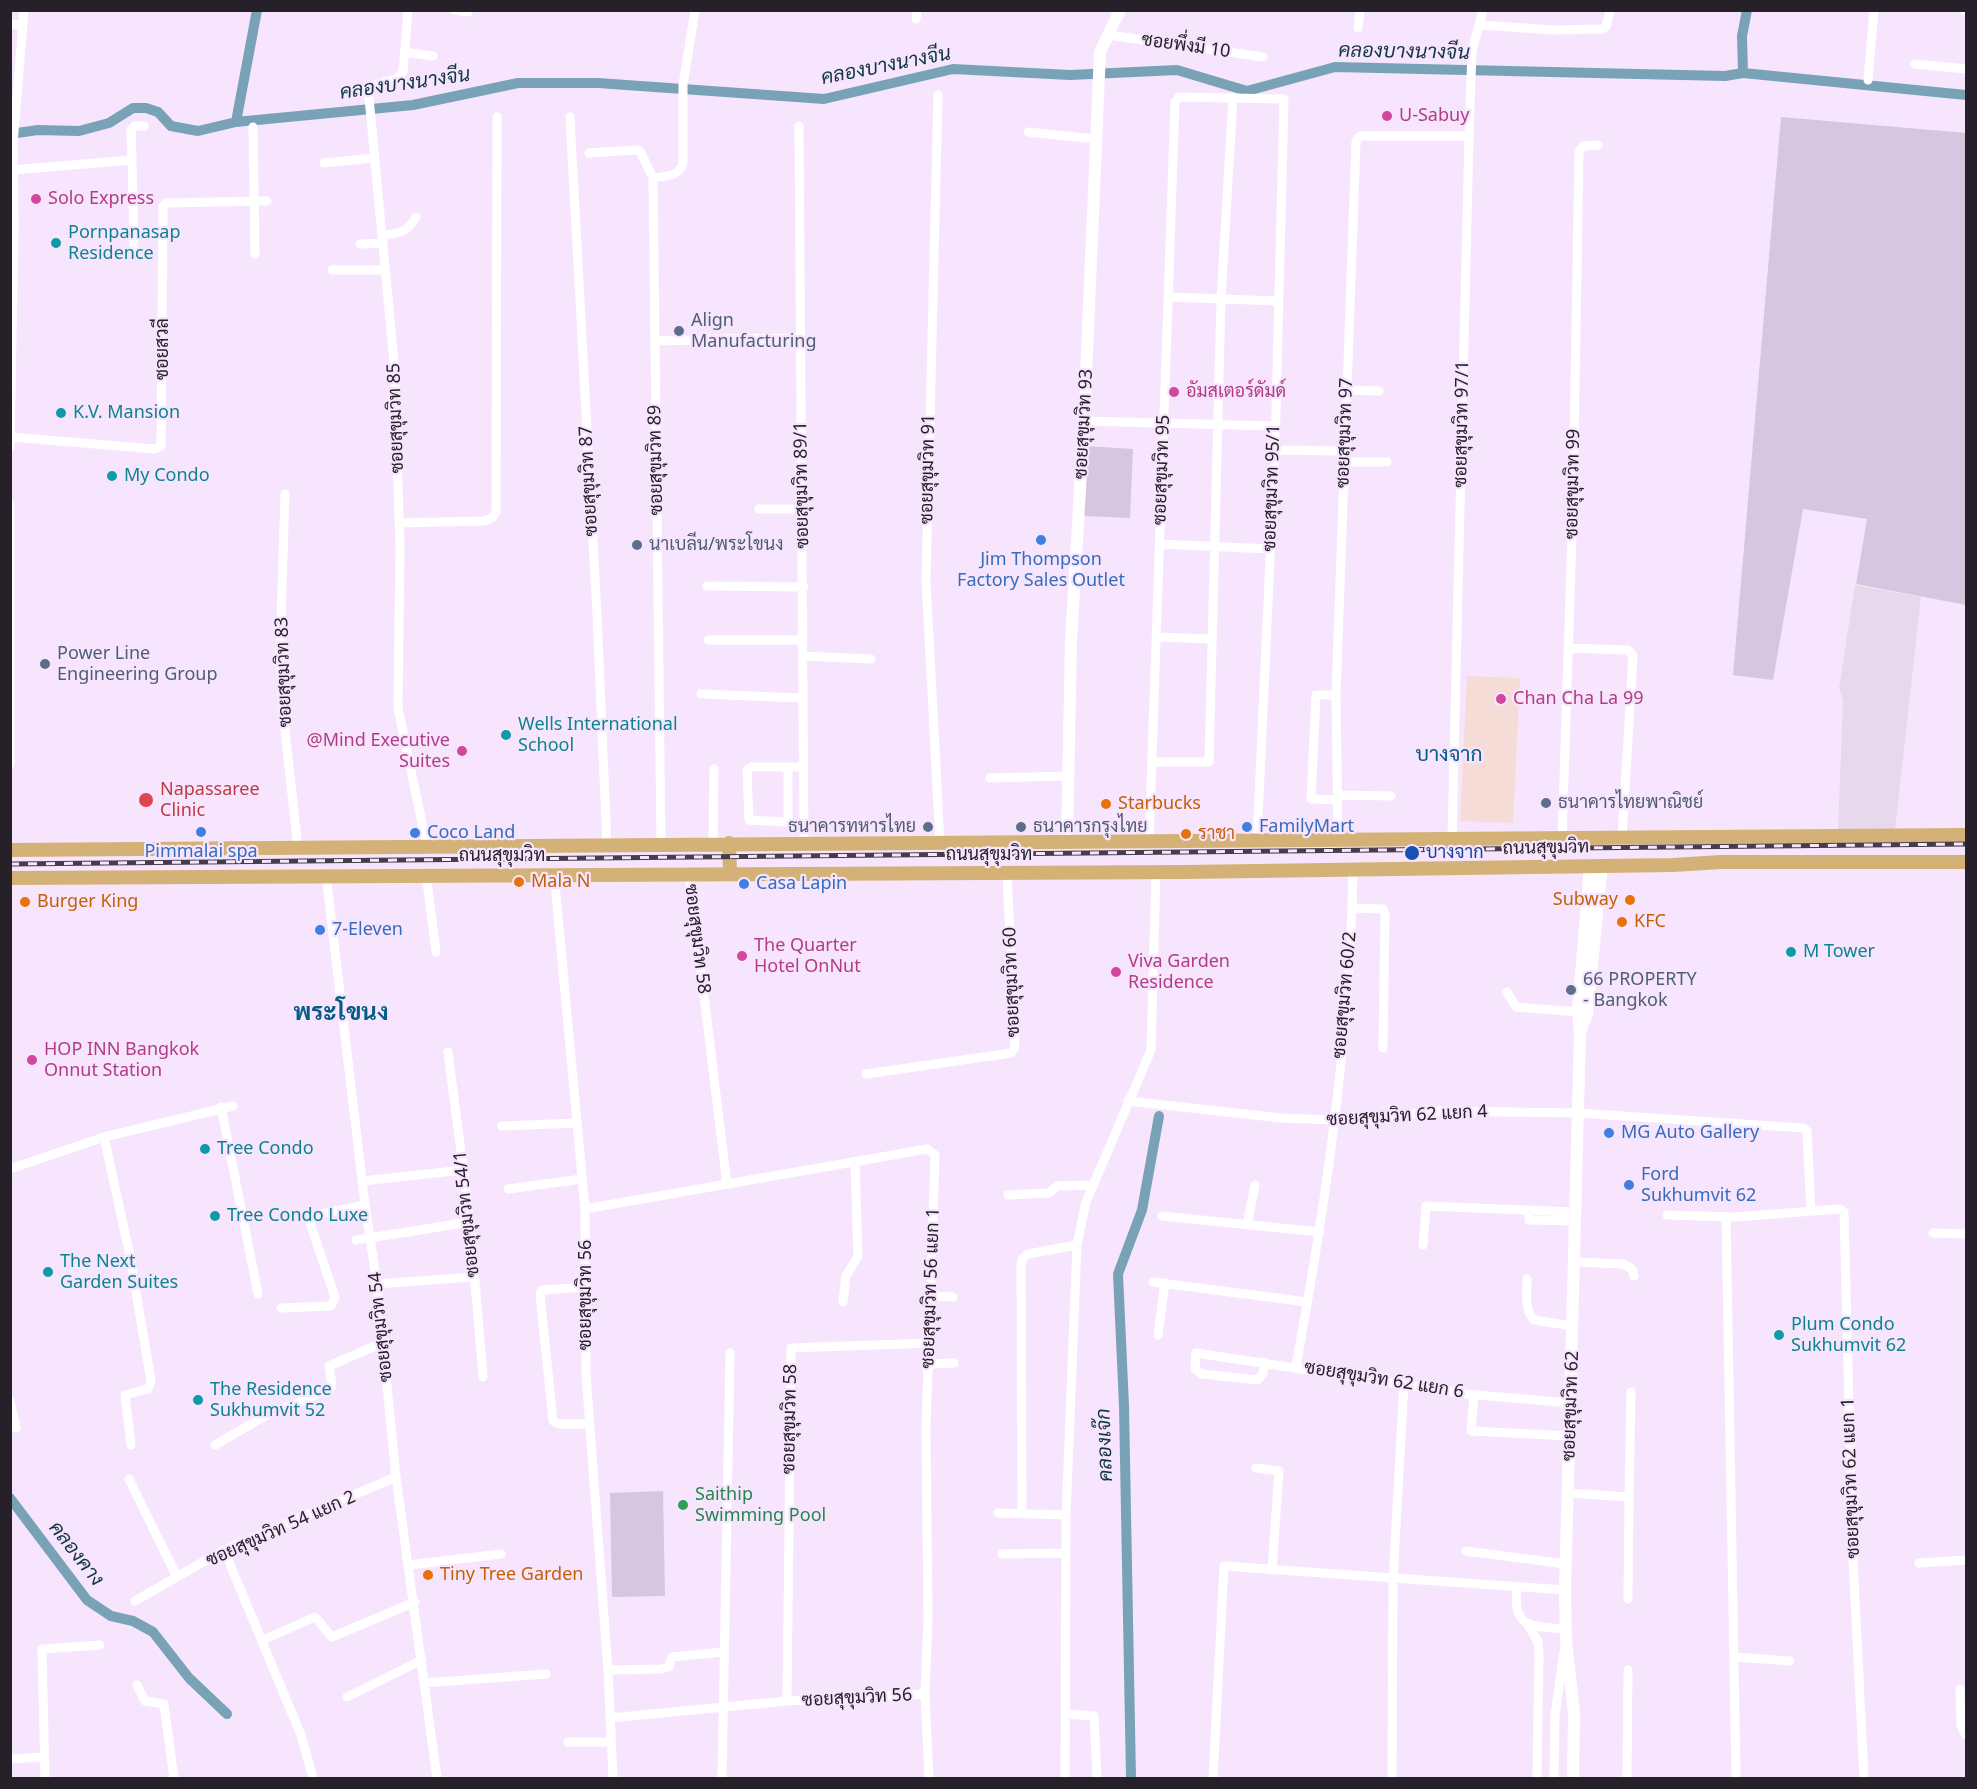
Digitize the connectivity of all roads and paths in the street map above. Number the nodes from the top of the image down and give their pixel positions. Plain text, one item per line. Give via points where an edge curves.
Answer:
1 (24, 10) edge
2 (408, 10) edge
3 (454, 10) edge
4 (695, 10) edge
5 (1120, 10) edge
6 (1360, 10) edge
7 (1483, 10) edge
8 (1610, 10) edge
9 (1874, 10) edge
10 (468, 12) dead end
11 (10, 24) edge
12 (23, 25) junction
13 (1481, 26) junction
14 (1358, 28) dead end
15 (1108, 35) junction
16 (404, 52) junction
17 (433, 56) dead end
18 (1263, 57) dead end
19 (1915, 64) dead end
20 (1966, 69) edge
21 (14, 72) edge
22 (1868, 80) dead end
23 (938, 95) dead end
24 (1233, 98) junction
25 (1284, 99) joint
26 (497, 117) dead end
27 (570, 117) dead end
28 (144, 126) dead end
29 (799, 126) dead end
30 (253, 127) dead end
31 (1028, 132) dead end
32 (1469, 136) junction
33 (1096, 139) junction
34 (1598, 145) dead end
35 (589, 153) dead end
36 (374, 158) junction
37 (132, 160) junction
38 (324, 163) dead end
39 (12, 170) junction
40 (653, 178) junction
41 (267, 201) dead end
42 (254, 202) junction
43 (416, 217) dead end
44 (382, 239) junction
45 (360, 244) dead end
46 (134, 247) dead end
47 (255, 254) dead end
48 (332, 270) dead end
49 (385, 270) junction
50 (1168, 297) junction
51 (1221, 299) junction
52 (1278, 301) junction
53 (799, 338) junction
54 (655, 341) junction
55 (1347, 390) junction
56 (1378, 391) dead end
57 (1084, 421) junction
58 (1164, 423) junction
59 (1217, 425) junction
60 (1275, 426) junction
61 (11, 437) edge
62 (10, 447) edge
63 (1275, 450) junction
64 (1344, 451) junction
65 (1344, 462) junction
66 (1387, 462) dead end
67 (285, 494) dead end
68 (10, 504) edge
69 (759, 509) dead end
70 (802, 509) junction
71 (399, 523) junction
72 (1160, 544) junction
73 (1215, 548) junction
74 (1270, 549) junction
75 (707, 586) dead end
76 (804, 587) junction
77 (1156, 637) junction
78 (1212, 639) junction
79 (708, 640) dead end
80 (802, 640) junction
81 (1568, 648) junction
82 (802, 656) junction
83 (872, 659) dead end
84 (701, 694) dead end
85 (1336, 695) junction
86 (802, 698) junction
87 (11, 756) edge
88 (1152, 762) junction
89 (10, 764) edge
90 (788, 767) junction
91 (803, 767) junction
92 (714, 769) dead end
93 (1067, 776) junction
94 (990, 778) dead end
95 (1391, 796) dead end
96 (1338, 797) junction
97 (1966, 835) edge
98 (1452, 838) junction
99 (1562, 838) junction
100 (1597, 838) junction
101 (1622, 838) junction
102 (1257, 841) junction
103 (1338, 841) junction
104 (1149, 842) junction
105 (729, 843) junction
106 (804, 843) junction
107 (1067, 843) junction
108 (661, 844) junction
109 (713, 844) junction
110 (939, 844) junction
111 (607, 845) junction
112 (427, 847) junction
113 (298, 849) junction
114 (10, 850) edge
115 (1966, 862) edge
116 (1596, 865) junction
117 (1353, 870) junction
118 (1156, 872) junction
119 (554, 873) junction
120 (689, 873) junction
121 (730, 873) junction
122 (1007, 873) junction
123 (426, 874) junction
124 (326, 875) junction
125 (10, 878) edge
126 (1353, 908) junction
127 (436, 952) dead end
128 (1507, 992) dead end
129 (1578, 1012) junction
130 (1580, 1034) junction
131 (1383, 1048) dead end
132 (448, 1052) dead end
133 (866, 1074) dead end
134 (1128, 1101) junction
135 (233, 1106) dead end
136 (221, 1107) junction
137 (1578, 1113) junction
138 (1335, 1120) junction
139 (577, 1123) junction
140 (502, 1126) dead end
141 (104, 1137) junction
142 (855, 1163) junction
143 (10, 1169) edge
144 (463, 1170) junction
145 (582, 1179) junction
146 (363, 1181) junction
147 (727, 1184) junction
148 (1094, 1185) junction
149 (1255, 1185) dead end
150 (508, 1189) dead end
151 (1008, 1195) dead end
152 (365, 1205) junction
153 (585, 1209) junction
154 (1811, 1211) junction
155 (1667, 1215) dead end
156 (1162, 1216) dead end
157 (1574, 1217) junction
158 (1726, 1217) junction
159 (470, 1222) junction
160 (1247, 1225) junction
161 (1320, 1232) junction
162 (1933, 1233) dead end
163 (1966, 1234) edge
164 (370, 1236) junction
165 (356, 1240) dead end
166 (1077, 1245) junction
167 (1423, 1245) dead end
168 (1574, 1262) junction
169 (1634, 1276) dead end
170 (473, 1277) junction
171 (1527, 1279) dead end
172 (1153, 1281) dead end
173 (1165, 1283) junction
174 (377, 1284) junction
175 (586, 1287) junction
176 (258, 1294) dead end
177 (932, 1296) junction
178 (953, 1297) dead end
179 (843, 1302) dead end
180 (1307, 1302) junction
181 (281, 1308) dead end
182 (1573, 1326) junction
183 (1158, 1335) dead end
184 (382, 1343) junction
185 (930, 1343) junction
186 (730, 1353) dead end
187 (1264, 1362) junction
188 (954, 1363) dead end
189 (929, 1364) junction
190 (1296, 1366) junction
191 (483, 1377) dead end
192 (1404, 1383) junction
193 (1631, 1392) dead end
194 (1474, 1395) junction
195 (10, 1401) edge
196 (1571, 1403) junction
197 (590, 1424) junction
198 (16, 1428) dead end
199 (1570, 1436) junction
200 (131, 1445) dead end
201 (215, 1445) dead end
202 (1256, 1468) dead end
203 (396, 1478) junction
204 (129, 1479) dead end
205 (1568, 1493) junction
206 (1629, 1497) junction
207 (998, 1512) dead end
208 (1022, 1512) junction
209 (1066, 1515) junction
210 (224, 1550) junction
211 (1467, 1551) dead end
212 (1066, 1552) junction
213 (501, 1554) dead end
214 (1002, 1554) dead end
215 (1966, 1560) edge
216 (1919, 1563) dead end
217 (1566, 1564) junction
218 (409, 1565) junction
219 (1272, 1569) junction
220 (177, 1577) junction
221 (1393, 1580) junction
222 (1516, 1588) junction
223 (1565, 1590) junction
224 (1628, 1599) dead end
225 (135, 1601) dead end
226 (415, 1602) junction
227 (1528, 1625) junction
228 (1565, 1635) junction
229 (263, 1640) junction
230 (100, 1645) dead end
231 (723, 1653) junction
232 (1734, 1657) junction
233 (422, 1660) junction
234 (1790, 1660) dead end
235 (608, 1670) junction
236 (1628, 1670) dead end
237 (546, 1674) dead end
238 (424, 1683) junction
239 (137, 1685) dead end
240 (1960, 1689) dead end
241 (925, 1694) junction
242 (347, 1697) dead end
243 (787, 1701) junction
244 (722, 1708) junction
245 (1066, 1714) junction
246 (610, 1718) junction
247 (1966, 1735) edge
248 (568, 1742) dead end
249 (611, 1742) junction
250 (44, 1757) junction
251 (10, 1759) edge
252 (45, 1779) edge
253 (174, 1779) edge
254 (313, 1779) edge
255 (437, 1779) edge
256 (613, 1779) edge
257 (722, 1779) edge
258 (929, 1779) edge
259 (1065, 1779) edge
260 (1097, 1779) edge
261 (1213, 1779) edge
262 (1392, 1779) edge
263 (1537, 1779) edge
264 (1554, 1779) edge
265 (1573, 1779) edge
266 (1627, 1779) edge
267 (1736, 1779) edge
268 (1864, 1779) edge

1 - 12 street
2 - 16 street, ซอยสุขุมวิท 85
3 - 10 street
4 - 40 street via 683,85 683,164 675,174
5 - 15 street, ซอยสุขุมวิท 93
6 - 14 street
7 - 13 street, ซอยสุขุมวิท 97/1
8 - 13 street via 1602,29
9 - 22 street
11 - 12 street
12 - 21 street
13 - 32 street, ซอยสุขุมวิท 97/1 via 1472,51
15 - 18 street, ซอยพึ่งมี 10
15 - 33 street, ซอยสุขุมวิท 93 via 1100,52
16 - 17 street
16 - 36 street, ซอยสุขุมวิท 85 via 400,76 369,86
19 - 20 street
21 - 39 street
23 - 110 street, ซอยสุขุมวิท 91 via 926,581
24 - 25 street, ซอยสุขุมวิท 95
24 - 50 street, ซอยสุขุมวิท 95 via 1179,97 1175,102
24 - 51 street
25 - 52 street, ซอยสุขุมวิท 95/1
26 - 71 street via 496,512 492,519 484,521
27 - 111 street, ซอยสุขุมวิท 87
28 - 37 street via 131,130
29 - 53 street, ซอยสุขุมวิท 89/1
30 - 42 street
31 - 33 street
32 - 55 street, ซอยสุขุมวิท 97 via 1357,138
32 - 98 street, ซอยสุขุมวิท 97/1
33 - 57 street, ซอยสุขุมวิท 93
34 - 81 street, ซอยสุขุมวิท 99 via 1583,146 1579,152
35 - 40 street via 640,151
36 - 38 street
36 - 44 street, ซอยสุขุมวิท 85
37 - 39 street
37 - 46 street
39 - 61 street
40 - 54 street, ซอยสุขุมวิท 89
41 - 42 street, ซอยสวลี
42 - 47 street
42 - 61 street, ซอยสวลี via 163,206 161,446 155,449
43 - 44 street via 402,233
44 - 45 street
44 - 49 street, ซอยสุขุมวิท 85
48 - 49 street
49 - 71 street, ซอยสุขุมวิท 85 via 394,362
50 - 51 street
50 - 58 street, ซอยสุขุมวิท 95
51 - 52 street
51 - 59 street
52 - 60 street, ซอยสุขุมวิท 95/1
53 - 54 street
53 - 70 street, ซอยสุขุมวิท 89/1
54 - 108 street, ซอยสุขุมวิท 89
55 - 56 street
55 - 64 street, ซอยสุขุมวิท 97
57 - 58 street
57 - 93 street, ซอยสุขุมวิท 93
58 - 59 street
58 - 72 street, ซอยสุขุมวิท 95
59 - 60 street
59 - 73 street
60 - 63 street, ซอยสุขุมวิท 95/1
61 - 62 street
63 - 64 street
63 - 74 street, ซอยสุขุมวิท 95/1
64 - 65 street, ซอยสุขุมวิท 97
65 - 66 street
65 - 85 street, ซอยสุขุมวิท 97
67 - 113 street, ซอยสุขุมวิท 83 via 280,653
68 - 87 street
69 - 70 street
70 - 76 street, ซอยสุขุมวิท 89/1
71 - 112 street, ซอยสุขุมวิท 85 via 398,708
72 - 73 street
72 - 77 street, ซอยสุขุมวิท 95
73 - 74 street
73 - 78 street
74 - 102 street, ซอยสุขุมวิท 95/1
75 - 76 street
76 - 80 street, ซอยสุขุมวิท 89/1
77 - 78 street
77 - 88 street, ซอยสุขุมวิท 95
78 - 88 street via 1209,762
79 - 80 street
80 - 82 street, ซอยสุขุมวิท 89/1
81 - 99 street, ซอยสุขุมวิท 99
81 - 101 street via 1628,650 1633,656
82 - 83 street
82 - 86 street, ซอยสุขุมวิท 89/1
84 - 86 street
85 - 96 street, ซอยสุขุมวิท 97
85 - 96 street via 1316,694 1311,799
86 - 91 street, ซอยสุขุมวิท 89/1
87 - 89 street
88 - 104 street, ซอยสุขุมวิท 95
90 - 90 street via 749,767 749,820 786,822
90 - 91 street
91 - 106 street, ซอยสุขุมวิท 89/1
92 - 109 street
93 - 94 street
93 - 107 street, ซอยสุขุมวิท 93
95 - 96 street
96 - 103 street, ซอยสุขุมวิท 97
97 - 101 main road, ถนนสุขุมวิท
98 - 99 main road, ถนนสุขุมวิท
98 - 103 main road, ถนนสุขุมวิท
99 - 100 main road, ถนนสุขุมวิท
100 - 101 main road, ถนนสุขุมวิท
100 - 116 main road
102 - 103 main road, ถนนสุขุมวิท
102 - 104 main road, ถนนสุขุมวิท
104 - 107 main road, ถนนสุขุมวิท
105 - 106 main road, ถนนสุขุมวิท
105 - 109 main road, ถนนสุขุมวิท
105 - 121 main road
106 - 110 main road, ถนนสุขุมวิท
107 - 110 main road, ถนนสุขุมวิท
108 - 109 main road, ถนนสุขุมวิท
108 - 111 main road, ถนนสุขุมวิท
111 - 112 main road, ถนนสุขุมวิท
112 - 113 main road, ถนนสุขุมวิท
113 - 114 main road, ถนนสุขุมวิท
115 - 116 main road, ถนนสุขุมวิท
116 - 117 main road, ถนนสุขุมวิท
116 - 129 street, ซอยสุขุมวิท 62
116 - 130 street, ซอยสุขุมวิท 62 via 1587,1014
117 - 118 main road, ถนนสุขุมวิท
117 - 126 street, ซอยสุขุมวิท 60/2
118 - 122 main road, ถนนสุขุมวิท
118 - 134 street via 1151,1050
119 - 120 main road, ถนนสุขุมวิท
119 - 123 main road, ถนนสุขุมวิท
119 - 139 street, ซอยสุขุมวิท 56
120 - 121 main road, ถนนสุขุมวิท
120 - 147 street, ซอยสุขุมวิท 58
121 - 122 main road, ถนนสุขุมวิท
122 - 133 street, ซอยสุขุมวิท 60 via 1015,1047 1011,1053
123 - 124 main road, ถนนสุขุมวิท
123 - 127 street
124 - 125 main road, ถนนสุขุมวิท
124 - 146 street, ซอยสุขุมวิท 54
126 - 131 street via 1377,907 1385,914
126 - 138 street, ซอยสุขุมวิท 60/2
128 - 129 street via 1516,1007
129 - 130 street, ซอยสุขุมวิท 62
130 - 137 street, ซอยสุขุมวิท 62
132 - 144 street, ซอยสุขุมวิท 54/1
134 - 138 street, ซอยสุขุมวิท 62 แยก 4
134 - 148 street
135 - 136 street
136 - 141 street
136 - 176 street
137 - 138 street, ซอยสุขุมวิท 62 แยก 4 via 1435,1111
137 - 154 street via 1803,1128 1809,1143
137 - 157 street, ซอยสุขุมวิท 62
138 - 161 street, ซอยสุขุมวิท 60/2
139 - 140 street
139 - 145 street, ซอยสุขุมวิท 56
141 - 143 street
141 - 200 street via 130,1256 151,1381 148,1389 125,1395
142 - 147 street, ซอยสุขุมวิท 56 แยก 1
142 - 177 street, ซอยสุขุมวิท 56 แยก 1 via 927,1149 935,1155
142 - 179 street via 858,1256 846,1276
144 - 146 street
144 - 159 street, ซอยสุขุมวิท 54/1
145 - 150 street
145 - 153 street, ซอยสุขุมวิท 56
146 - 152 street, ซอยสุขุมวิท 54
147 - 153 street, ซอยสุขุมวิท 56 แยก 1
148 - 151 street via 1057,1186 1049,1193
148 - 166 street
149 - 160 street
152 - 164 street, ซอยสุขุมวิท 54
152 - 181 street via 316,1215 310,1223 335,1297 331,1306
153 - 175 street, ซอยสุขุมวิท 56
154 - 158 street, ซอยสุขุมวิท 62 แยก 1
154 - 268 street, ซอยสุขุมวิท 62 แยก 1 via 1844,1212
155 - 158 street, ซอยสุขุมวิท 62 แยก 1
156 - 160 street
157 - 167 street via 1529,1210 1426,1206
157 - 168 street, ซอยสุขุมวิท 62
158 - 232 street
159 - 164 street
159 - 170 street, ซอยสุขุมวิท 54/1
160 - 161 street
161 - 180 street, ซอยสุขุมวิท 60/2
162 - 163 street
164 - 165 street
164 - 174 street, ซอยสุขุมวิท 54
166 - 208 street via 1028,1254 1021,1264
166 - 209 street
168 - 169 street via 1623,1264 1632,1269
168 - 182 street, ซอยสุขุมวิท 62
170 - 174 street
170 - 191 street, ซอยสุขุมวิท 54/1
171 - 182 street via 1530,1317
172 - 173 street
173 - 180 street
173 - 183 street
174 - 184 street, ซอยสุขุมวิท 54
175 - 197 street, ซอยสุขุมวิท 56
175 - 197 street via 542,1290 540,1294 553,1421
177 - 178 street
177 - 185 street, ซอยสุขุมวิท 56 แยก 1
180 - 190 street, ซอยสุขุมวิท 60/2
182 - 196 street, ซอยสุขุมวิท 62
184 - 201 street via 328,1366 330,1388 265,1416
184 - 203 street, ซอยสุขุมวิท 54
185 - 189 street, ซอยสุขุมวิท 56 แยก 1
185 - 243 street, ซอยสุขุมวิท 58 via 791,1348
186 - 231 street
187 - 187 street, ซอยสุขุมวิท 62 แยก 6 via 1196,1353 1195,1369 1202,1374 1258,1380
187 - 190 street, ซอยสุขุมวิท 62 แยก 6
188 - 189 street
189 - 241 street, ซอยสุขุมวิท 56 แยก 1
190 - 192 street, ซอยสุขุมวิท 62 แยก 6
192 - 194 street, ซอยสุขุมวิท 62 แยก 6
192 - 221 street
193 - 206 street
194 - 196 street, ซอยสุขุมวิท 62 แยก 6
194 - 199 street via 1471,1431
195 - 198 street
196 - 199 street, ซอยสุขุมวิท 62
197 - 235 street, ซอยสุขุมวิท 56
199 - 205 street, ซอยสุขุมวิท 62
202 - 219 street via 1279,1471
203 - 210 street, ซอยสุขุมวิท 54 แยก 2
203 - 218 street, ซอยสุขุมวิท 54
204 - 220 street
205 - 206 street
205 - 217 street, ซอยสุขุมวิท 62
206 - 224 street
207 - 208 street
208 - 209 street
209 - 212 street
210 - 220 street, ซอยสุขุมวิท 54 แยก 2
210 - 229 street
211 - 217 street
212 - 214 street
212 - 245 street
213 - 218 street
215 - 216 street
217 - 223 street, ซอยสุขุมวิท 62
218 - 226 street, ซอยสุขุมวิท 54
219 - 221 street
219 - 261 street via 1224,1566
220 - 225 street, ซอยสุขุมวิท 54 แยก 2
221 - 222 street
221 - 262 street
222 - 223 street
222 - 227 street via 1516,1611
223 - 228 street, ซอยสุขุมวิท 62
226 - 229 street via 332,1636 315,1617
226 - 233 street, ซอยสุขุมวิท 54
227 - 228 street
227 - 263 street via 1538,1642 1539,1653
228 - 264 street via 1555,1715
228 - 265 street, ซอยสุขุมวิท 62 via 1574,1714
229 - 254 street via 301,1735
230 - 250 street via 41,1650
231 - 235 street via 672,1657 669,1667 661,1669
231 - 244 street
232 - 234 street
232 - 267 street
233 - 238 street, ซอยสุขุมวิท 54
233 - 242 street
235 - 246 street, ซอยสุขุมวิท 56
236 - 266 street
237 - 238 street
238 - 255 street, ซอยสุขุมวิท 54
239 - 253 street via 145,1701 164,1704
240 - 247 street via 1961,1726
241 - 243 street, ซอยสุขุมวิท 56
241 - 258 street, ซอยสุขุมวิท 56 แยก 1
243 - 244 street, ซอยสุขุมวิท 56
244 - 246 street, ซอยสุขุมวิท 56
244 - 257 street
245 - 259 street
245 - 260 street via 1094,1716
246 - 249 street, ซอยสุขุมวิท 56
248 - 249 street
249 - 256 street, ซอยสุขุมวิท 56
250 - 251 street
250 - 252 street

